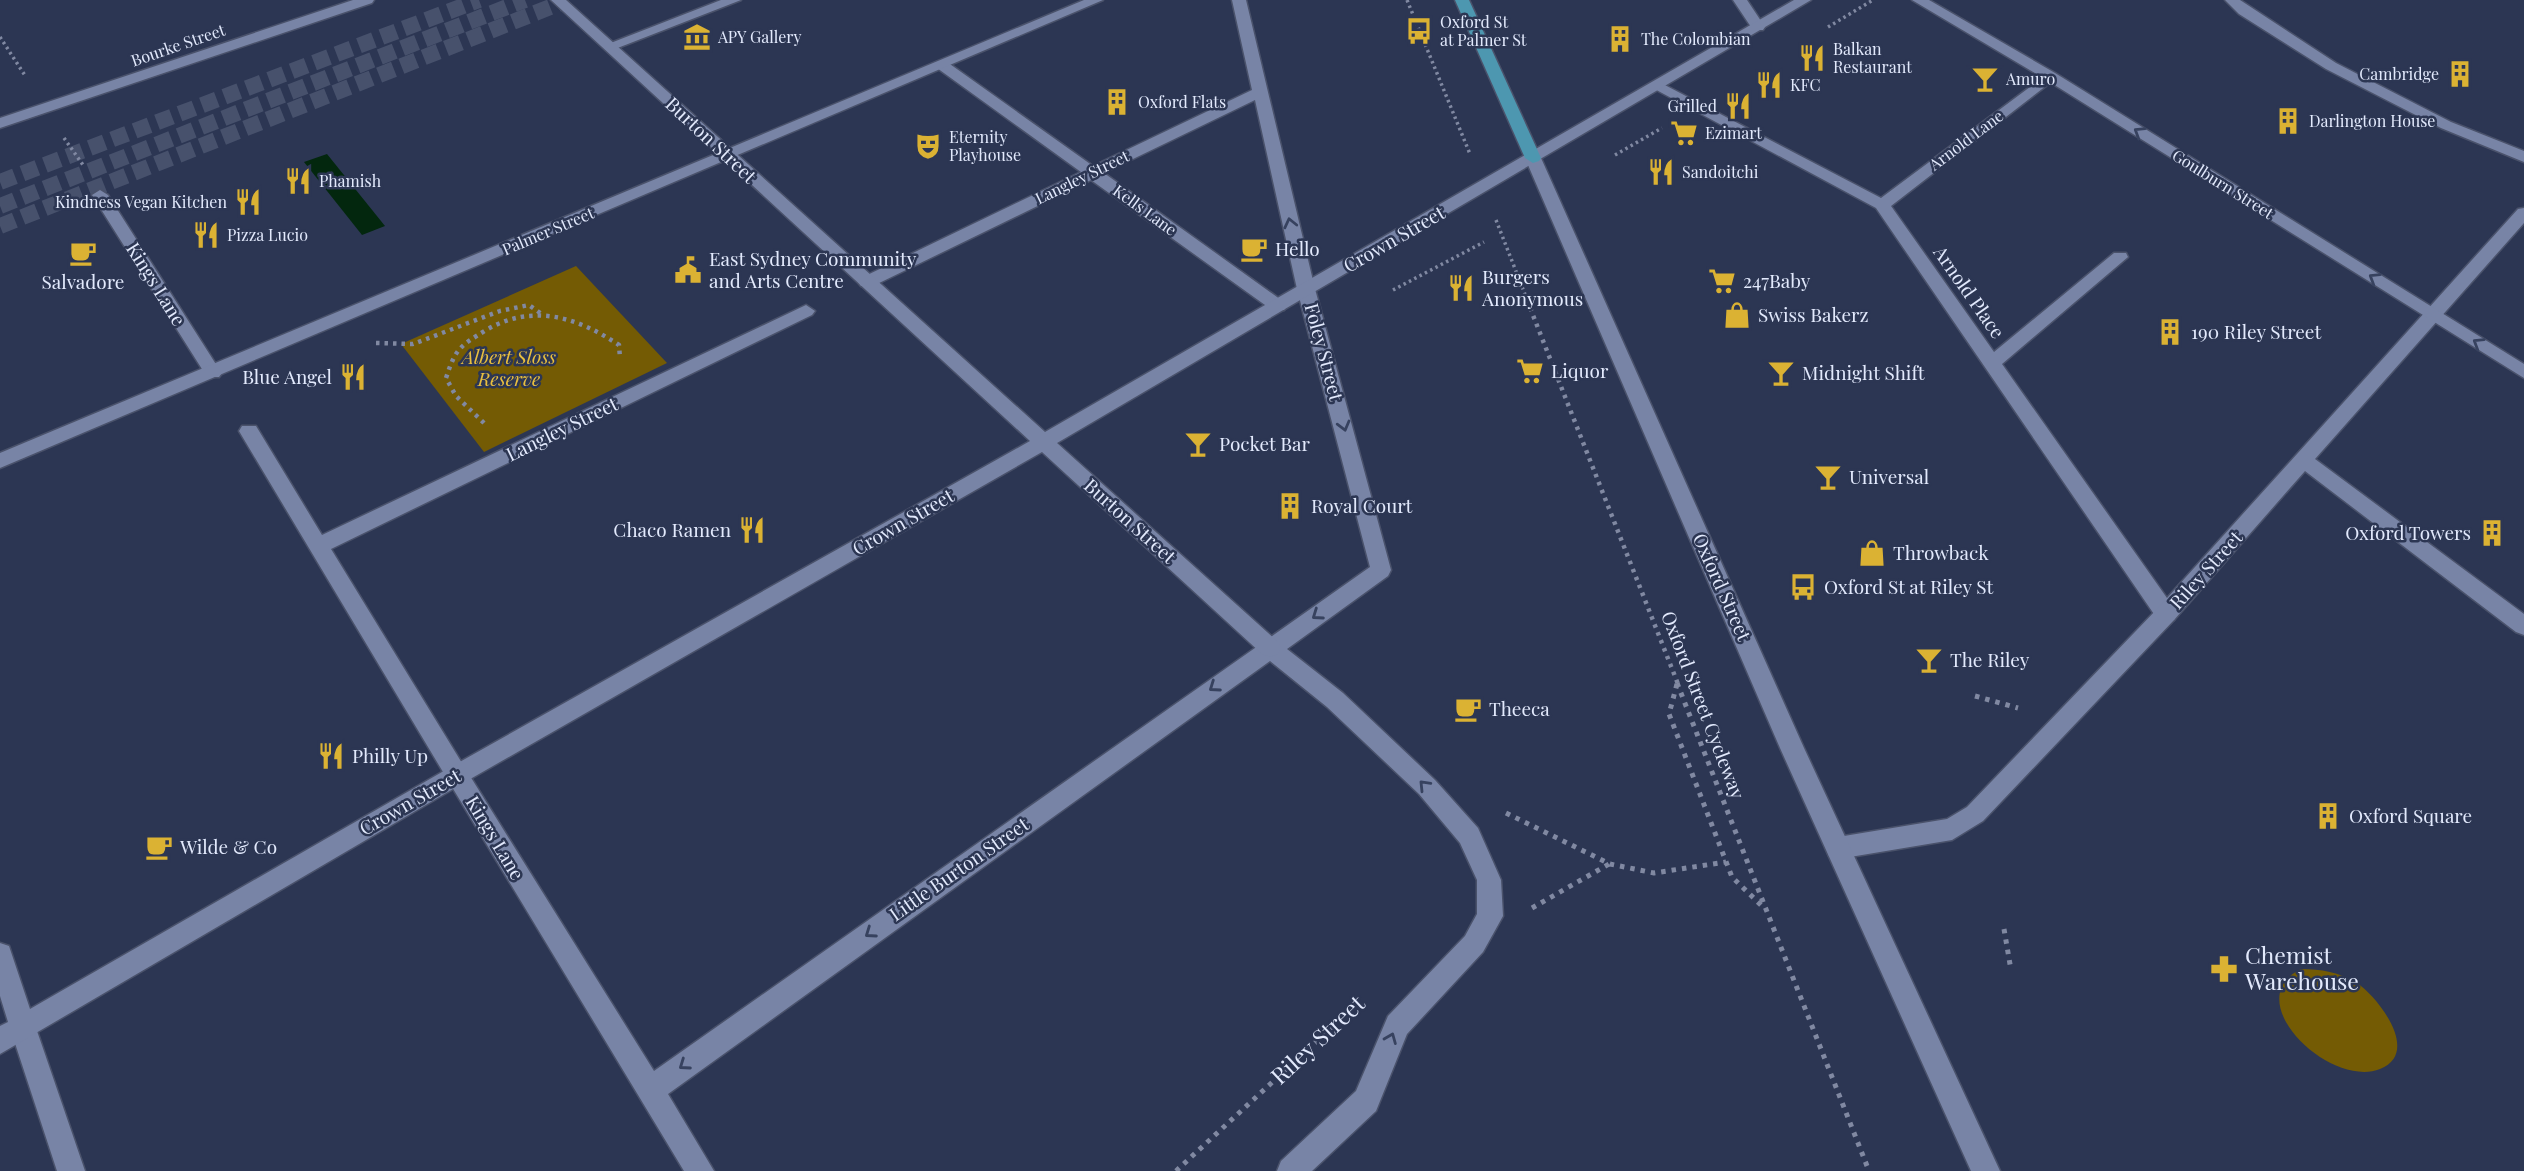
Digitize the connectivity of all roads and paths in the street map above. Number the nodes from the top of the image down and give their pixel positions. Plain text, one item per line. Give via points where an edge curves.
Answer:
1 (367, 0) edge
2 (558, 0) edge
3 (734, 0) edge
4 (1096, 0) edge
5 (1239, 0) edge
6 (1407, 0) edge
7 (1462, 0) edge
8 (1740, 0) edge
9 (1804, 0) edge
10 (1919, 0) edge
11 (2232, 0) edge
12 (1758, 27) junction
13 (0, 37) edge
14 (610, 46) junction
15 (942, 65) junction
16 (2050, 76) junction
17 (1656, 86) junction
18 (1259, 92) junction
19 (46, 108) junction
20 (1456, 119) dead end
21 (0, 123) edge
22 (60, 133) dead end
23 (726, 155) junction
24 (2524, 157) edge
25 (79, 158) dead end
26 (1533, 158) junction
27 (1092, 172) junction
28 (100, 195) dead end
29 (1882, 205) junction
30 (2524, 213) edge
31 (1484, 242) dead end
32 (1508, 251) dead end
33 (2120, 257) dead end
34 (867, 282) junction
35 (1306, 289) junction
36 (1394, 290) dead end
37 (1278, 306) junction
38 (806, 311) dead end
39 (2432, 314) junction
40 (544, 315) junction
41 (339, 318) junction
42 (1992, 363) junction
43 (2524, 372) edge
44 (213, 373) junction
45 (626, 398) junction
46 (249, 431) dead end
47 (1043, 442) junction
48 (517, 450) junction
49 (2303, 460) junction
50 (0, 461) edge
51 (318, 546) junction
52 (2166, 614) junction
53 (2524, 626) edge
54 (1270, 648) junction
55 (1677, 683) junction
56 (457, 775) junction
57 (1469, 836) junction
58 (1839, 848) junction
59 (1726, 862) junction
60 (1610, 864) junction
61 (1768, 911) junction
62 (1490, 916) junction
63 (2004, 929) dead end
64 (0, 956) edge
65 (2011, 970) dead end
66 (1366, 996) dead end
67 (12, 1035) edge
68 (649, 1091) junction
69 (71, 1171) edge
70 (699, 1171) edge
71 (1176, 1171) edge
72 (1292, 1171) edge
73 (1869, 1171) edge
74 (1986, 1171) edge

1 - 19 street, Bourke Street
2 - 14 street, Burton Street
3 - 14 street
4 - 15 street, Palmer Street
5 - 18 street, Foley Street
6 - 20 path
7 - 26 main road, Oxford Street
8 - 12 street
9 - 12 street, Crown Street
10 - 16 street, Goulburn Street
11 - 24 street via 2331,66 2446,125
12 - 17 street, Crown Street
13 - 19 path
14 - 23 street, Burton Street
15 - 23 street, Palmer Street
15 - 27 street, Kells Lane
16 - 29 street, Arnold Lane
39 -> 16 street, Goulburn Street
17 - 26 street, Crown Street
17 - 29 street, Arnold Place
18 - 27 street, Langley Street
35 -> 18 street, Foley Street
19 - 21 street, Bourke Street
22 - 25 path
23 - 34 street, Burton Street
23 - 41 street, Palmer Street
26 - 35 street, Crown Street
26 - 58 street, Oxford Street
27 - 34 street, Langley Street
27 - 37 street, Kells Lane
28 - 44 street, Kings Lane
29 - 42 street, Arnold Place
30 - 39 street, Riley Street
31 - 36 path
32 - 55 path, Oxford Street Cycleway
33 - 42 street
34 - 47 street, Burton Street
35 - 37 street, Crown Street
35 -> 54 street, Foley Street via 1381,570
37 - 47 street, Crown Street
38 - 45 street, Langley Street
43 -> 39 street, Goulburn Street
39 - 49 street, Riley Street
40 - 41 path via 529,305 500,311 413,344 379,345
40 - 45 path via 594,327 619,345
40 - 48 path via 515,318 485,331 456,351 446,378 456,396
41 - 44 street, Palmer Street
42 - 52 street, Arnold Place
44 - 50 street, Palmer Street
45 - 48 street, Langley Street
46 - 51 street, Kings Lane
47 - 54 street, Burton Street
47 - 56 street, Crown Street
48 - 51 street, Langley Street
49 - 52 street, Riley Street
49 - 53 street
51 - 56 street, Kings Lane
52 - 58 street, Riley Street via 1975,814 1952,829
57 -> 54 street, Burton Street via 1418,778 1335,700
54 -> 68 street, Little Burton Street
55 - 59 path via 1669,714
55 - 61 path, Oxford Street Cycleway
56 - 67 street, Crown Street
56 - 68 street, Kings Lane
57 - 60 path via 1501,811
57 - 62 street, Burton Street via 1489,880
58 - 74 street, Oxford Street
59 - 60 path via 1654,873
59 - 61 path via 1732,877
60 - 62 path via 1525,911
61 - 73 path, Oxford Street Cycleway
72 -> 62 street via 1366,1101 1397,1025 1474,944
63 - 65 path
64 - 67 street
66 - 71 path, Riley Street
67 - 69 street
68 - 70 street, Kings Lane

